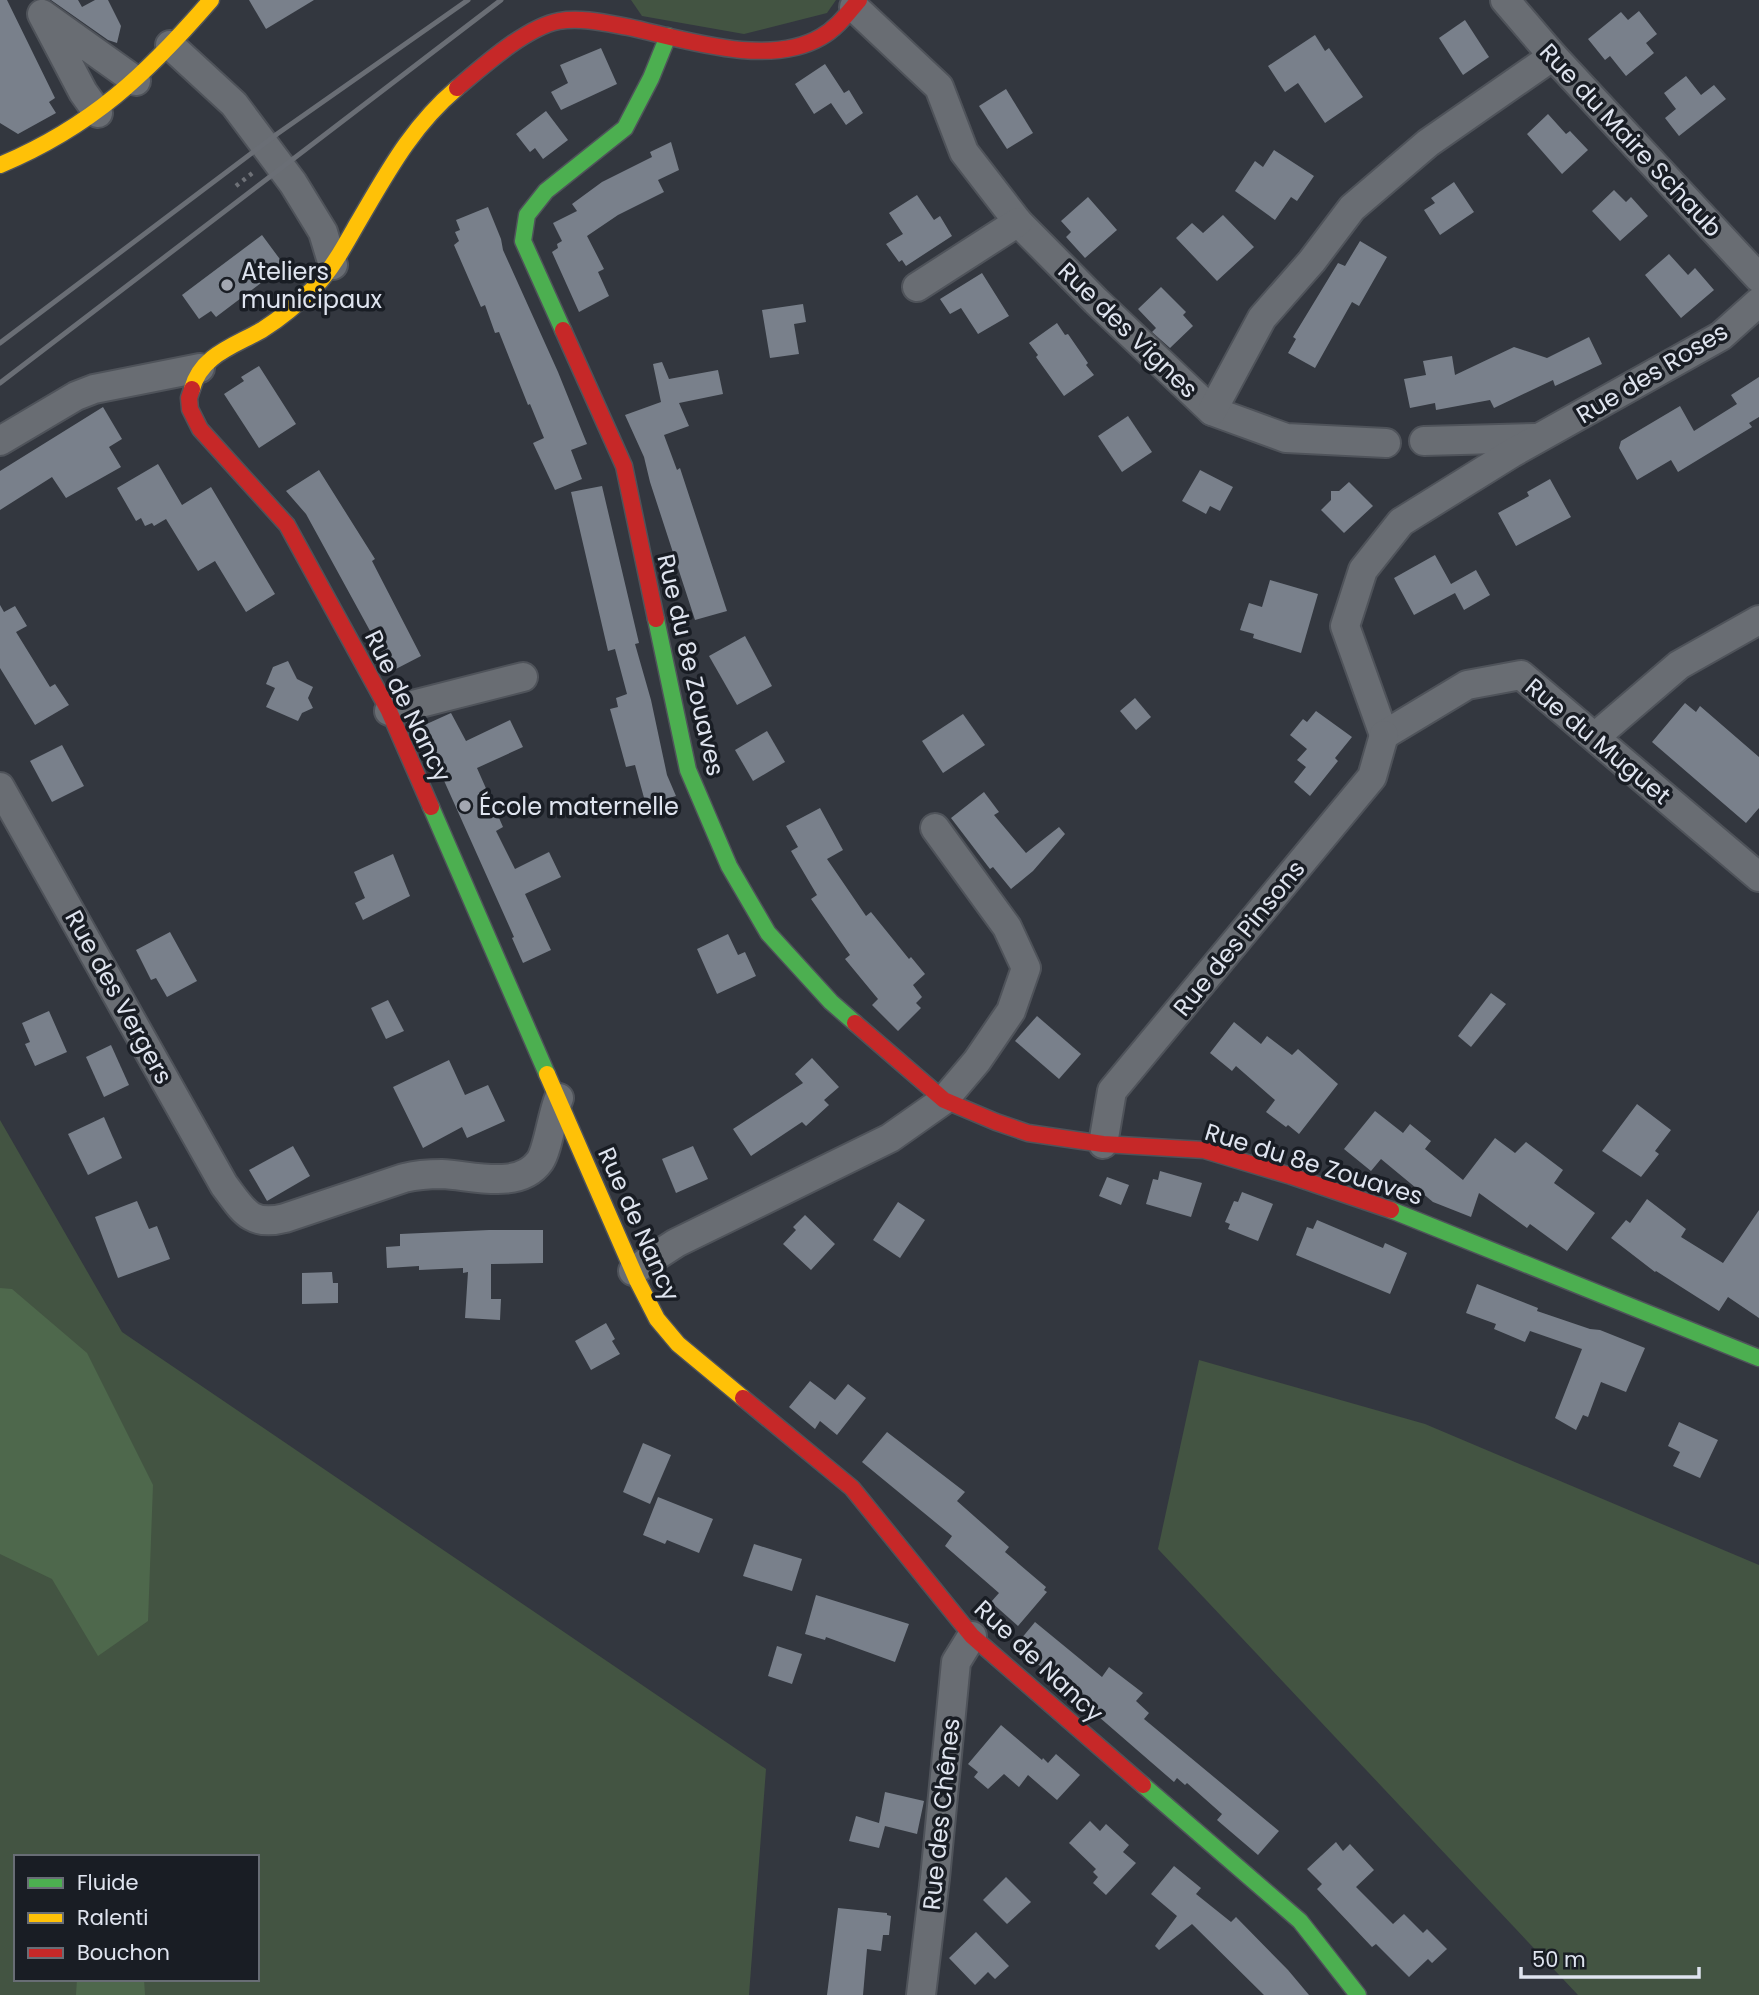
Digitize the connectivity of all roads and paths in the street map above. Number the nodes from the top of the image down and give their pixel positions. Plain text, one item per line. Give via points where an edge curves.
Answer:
1 (211, 0) edge
2 (1504, 0) edge
3 (857, 3) edge
4 (38, 7) edge
5 (668, 36) junction
6 (170, 45) junction
7 (1553, 56) junction
8 (136, 82) junction
9 (98, 113) junction
10 (3, 158) edge
11 (263, 165) dead end
12 (236, 186) dead end
13 (304, 199) junction
14 (1017, 222) junction
15 (356, 224) junction
16 (333, 265) junction
17 (1759, 278) edge
18 (917, 287) dead end
19 (1759, 302) edge
20 (200, 368) junction
21 (120, 383) junction
22 (188, 398) junction
23 (1212, 411) junction
24 (1541, 438) junction
25 (0, 441) edge
26 (1424, 441) dead end
27 (1386, 443) dead end
28 (1759, 620) edge
29 (523, 677) dead end
30 (389, 711) junction
31 (1384, 735) junction
32 (1595, 737) junction
33 (0, 787) edge
34 (935, 828) dead end
35 (1759, 877) edge
36 (938, 1095) junction
37 (559, 1098) junction
38 (1103, 1144) junction
39 (618, 1239) junction
40 (676, 1243) junction
41 (633, 1271) junction
42 (1759, 1358) edge
43 (972, 1636) junction
44 (921, 1995) edge
45 (1358, 1995) edge

1 - 6 street
2 - 7 street, Rue du Maire Schaub
3 - 5 street via 820,38 793,48 751,51
3 - 14 street, Rue des Vignes via 939,87 964,152
4 - 8 street
4 - 9 street
5 - 15 street via 577,20 538,28 491,59 433,108 401,149
5 - 36 street, Rue du 8e Zouaves via 625,128 546,191 527,215 523,241 624,466 688,770 729,866 768,933 831,1002
6 - 8 street
6 - 13 street via 234,104
7 - 17 street, Rue du Maire Schaub
7 - 23 street, Rue des Vignes via 1428,143 1352,208 1262,317
8 - 9 street
9 - 10 street via 74,129
11 - 12 path
13 - 15 street
13 - 16 street via 323,232
14 - 18 street
14 - 23 street, Rue des Vignes
15 - 16 street
16 - 20 street via 287,312
19 - 24 street, Rue des Roses via 1721,336
20 - 21 street
20 - 22 street
21 - 22 street
21 - 25 street via 76,396
22 - 30 street, Rue de Nancy via 200,429 287,525
23 - 27 street via 1286,438
24 - 26 street, Rue des Roses
24 - 31 street, Rue des Roses via 1401,523 1363,570 1345,626
28 - 32 street via 1679,665
29 - 30 street
30 - 37 street, Rue de Nancy
31 - 32 street, Rue du Muguet via 1467,685 1521,675
31 - 38 street, Rue des Pinsons via 1372,776 1112,1091
32 - 35 street, Rue du Muguet
33 - 37 street, Rue des Vergers via 224,1185 251,1217 273,1221 404,1178 522,1175 540,1160
34 - 36 street via 1007,927 1026,968 1011,1011 977,1061
36 - 38 street, Rue du 8e Zouaves via 1028,1133
36 - 40 street via 890,1138
37 - 39 street, Rue de Nancy
38 - 42 street, Rue du 8e Zouaves via 1204,1150 1291,1176 1414,1218
39 - 40 street
39 - 41 street, Rue de Nancy
40 - 41 street
41 - 43 street, Rue de Nancy via 657,1319 678,1344 852,1488
43 - 44 street, Rue des Chênes via 956,1662
43 - 45 street, Rue de Nancy via 1300,1921

